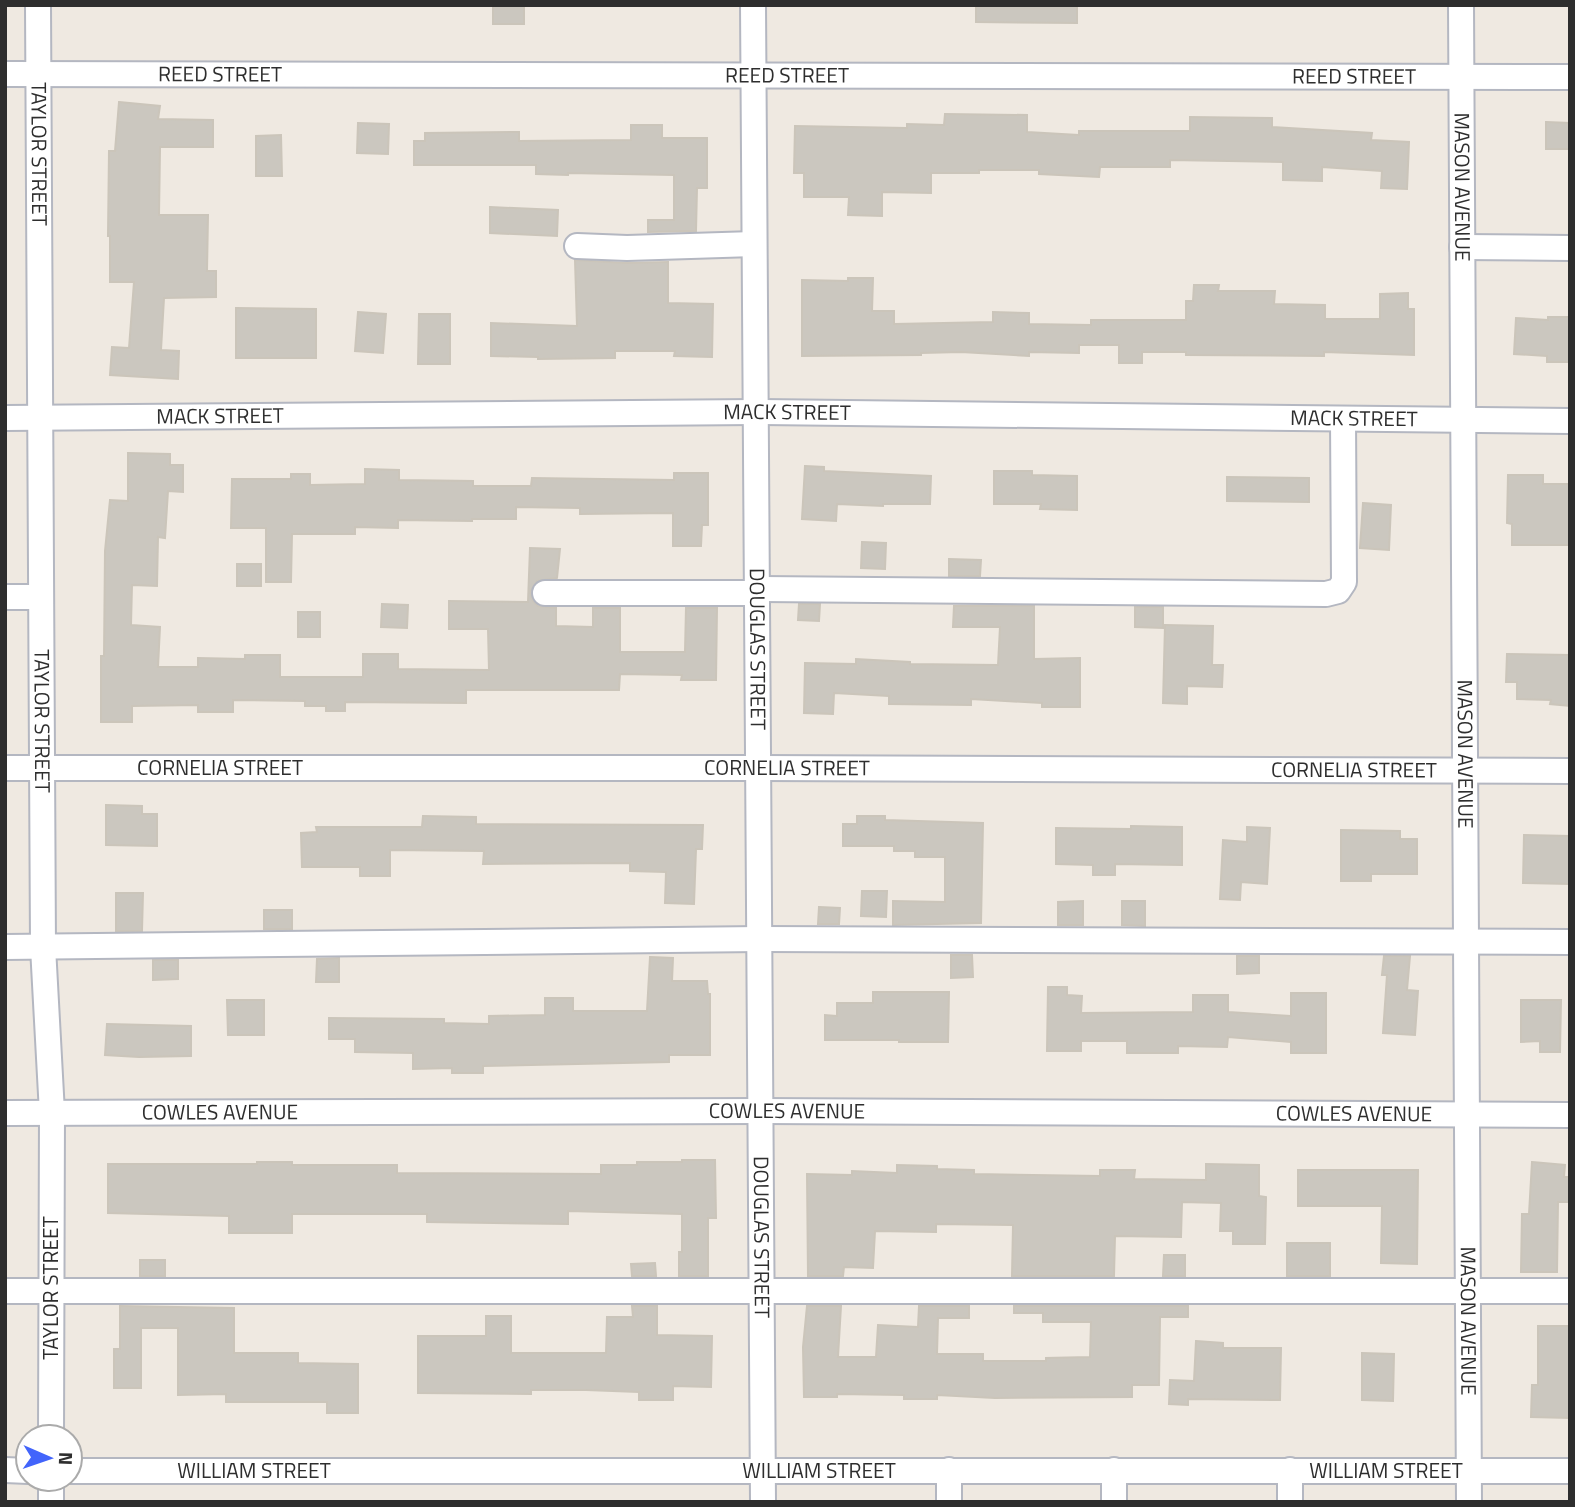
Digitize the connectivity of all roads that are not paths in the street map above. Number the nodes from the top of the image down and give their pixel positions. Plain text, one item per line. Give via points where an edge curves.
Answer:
1 (38, 5) edge
2 (753, 5) edge
3 (1461, 5) edge
4 (5, 74) edge
5 (39, 74) junction
6 (754, 75) junction
7 (1461, 77) junction
8 (1570, 77) edge
9 (754, 244) junction
10 (577, 246) dead end
11 (1462, 247) junction
12 (1570, 248) edge
13 (756, 412) junction
14 (5, 418) edge
15 (39, 418) junction
16 (1343, 418) junction
17 (1463, 420) junction
18 (1570, 421) edge
19 (757, 591) junction
20 (545, 593) dead end
21 (5, 597) edge
22 (41, 597) junction
23 (5, 768) edge
24 (42, 768) junction
25 (758, 768) junction
26 (1465, 771) junction
27 (1570, 771) edge
28 (760, 939) junction
29 (1466, 941) junction
30 (1570, 942) edge
31 (5, 947) edge
32 (43, 947) junction
33 (761, 1111) junction
34 (5, 1113) edge
35 (52, 1113) junction
36 (1467, 1114) junction
37 (1570, 1115) edge
38 (762, 1290) junction
39 (5, 1291) edge
40 (51, 1291) junction
41 (1468, 1291) junction
42 (1570, 1291) edge
43 (51, 1423) edge
44 (763, 1469) junction
45 (949, 1470) junction
46 (1114, 1470) junction
47 (1290, 1470) junction
48 (1469, 1470) junction
49 (84, 1471) edge
50 (1570, 1471) edge
51 (763, 1502) edge
52 (949, 1502) edge
53 (1114, 1502) edge
54 (1290, 1502) edge
55 (1469, 1502) edge

1 - 5 street, TAYLOR STREET
2 - 6 street, DOUGLAS STREET
3 - 7 street, MASON AVENUE
4 - 5 street, REED STREET
5 - 6 street, REED STREET
5 - 15 street, TAYLOR STREET
6 - 7 street, REED STREET
6 - 9 street, DOUGLAS STREET
7 - 8 street, REED STREET
7 - 11 street, MASON AVENUE
9 - 10 street
9 - 13 street, DOUGLAS STREET
11 - 12 street
11 - 17 street, MASON AVENUE
13 - 15 street, MACK STREET
13 - 16 street, MACK STREET
13 - 19 street, DOUGLAS STREET
14 - 15 street, MACK STREET
15 - 22 street, TAYLOR STREET
16 - 17 street, MACK STREET
16 - 19 street via 1344,582 1338,591
17 - 18 street, MACK STREET
17 - 26 street, MASON AVENUE
19 - 20 street
19 - 25 street, DOUGLAS STREET
21 - 22 street
22 - 24 street, TAYLOR STREET
23 - 24 street, CORNELIA STREET
24 - 25 street, CORNELIA STREET
24 - 32 street, TAYLOR STREET
25 - 26 street, CORNELIA STREET
25 - 28 street, DOUGLAS STREET
26 - 27 street, CORNELIA STREET
26 - 29 street, MASON AVENUE
28 - 29 street
28 - 32 street
28 - 33 street, DOUGLAS STREET
29 - 30 street
29 - 36 street, MASON AVENUE
31 - 32 street
32 - 35 street, TAYLOR STREET
33 - 35 street, COWLES AVENUE
33 - 36 street, COWLES AVENUE
33 - 38 street, DOUGLAS STREET
34 - 35 street, COWLES AVENUE
35 - 40 street, TAYLOR STREET
36 - 37 street, COWLES AVENUE
36 - 41 street, MASON AVENUE
38 - 40 street
38 - 41 street
38 - 44 street, DOUGLAS STREET
39 - 40 street
40 - 43 street, TAYLOR STREET
41 - 42 street
41 - 48 street, MASON AVENUE
44 - 45 street, WILLIAM STREET
44 - 49 street, WILLIAM STREET
44 - 51 street, DOUGLAS STREET
45 - 46 street, WILLIAM STREET
45 - 52 street
46 - 47 street, WILLIAM STREET
46 - 53 street
47 - 48 street, WILLIAM STREET
47 - 54 street
48 - 50 street, WILLIAM STREET
48 - 55 street, MASON AVENUE

